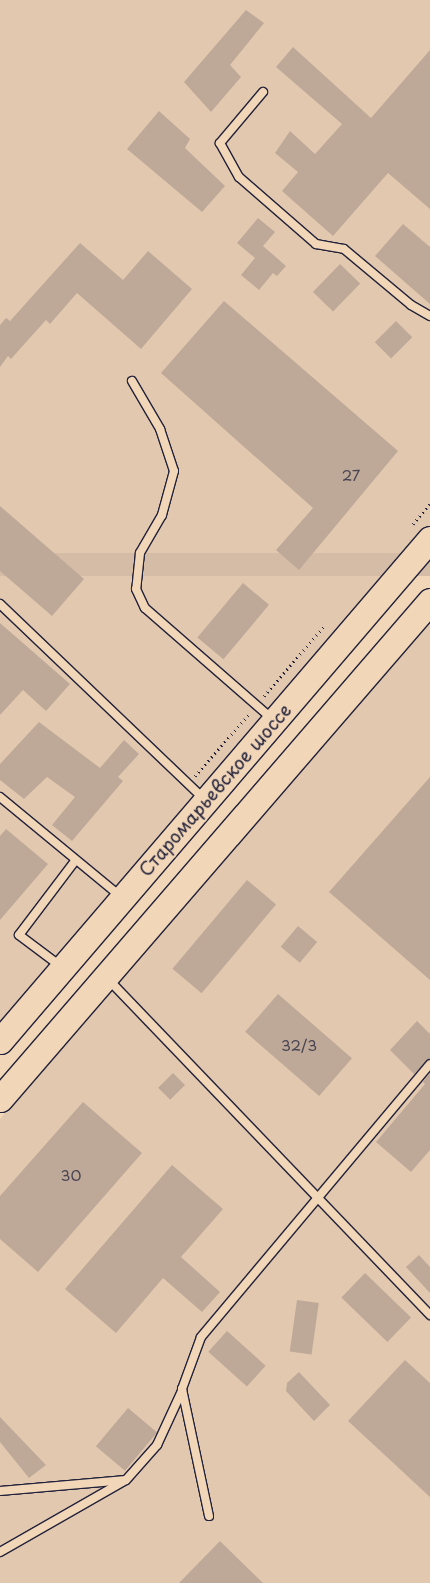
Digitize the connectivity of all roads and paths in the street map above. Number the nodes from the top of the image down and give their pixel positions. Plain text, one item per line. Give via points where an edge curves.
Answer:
1 (263, 92) dead end
2 (430, 316) edge
3 (132, 381) dead end
4 (430, 504) edge
5 (420, 533) edge
6 (430, 601) edge
7 (0, 604) edge
8 (327, 624) dead end
9 (265, 713) junction
10 (188, 784) junction
11 (0, 796) edge
12 (206, 801) junction
13 (74, 861) junction
14 (123, 898) junction
15 (63, 968) junction
16 (106, 976) junction
17 (0, 1041) edge
18 (430, 1064) edge
19 (0, 1099) edge
20 (320, 1197) junction
21 (430, 1315) edge
22 (182, 1389) junction
23 (126, 1480) junction
24 (0, 1490) edge
25 (209, 1516) dead end
26 (0, 1552) edge

1 - 2 lane via 220,142 239,177 316,244 344,249 411,305
3 - 9 lane via 160,429 174,471 162,515 140,553 136,589 145,608
4 - 5 path
5 - 9 main road, Старомарьевское шоссе
6 - 16 main road
7 - 10 lane
8 - 9 path
9 - 10 path
9 - 12 main road, Старомарьевское шоссе
10 - 12 lane
11 - 13 lane
12 - 14 main road, Старомарьевское шоссе
13 - 14 lane
13 - 15 lane via 19,935
14 - 15 main road, Старомарьевское шоссе
15 - 17 main road, Старомарьевское шоссе
16 - 19 main road
16 - 20 lane
18 - 20 lane
20 - 21 lane
20 - 22 lane via 201,1337
22 - 23 lane via 172,1419 157,1445
22 - 25 lane
23 - 24 lane
23 - 26 lane

